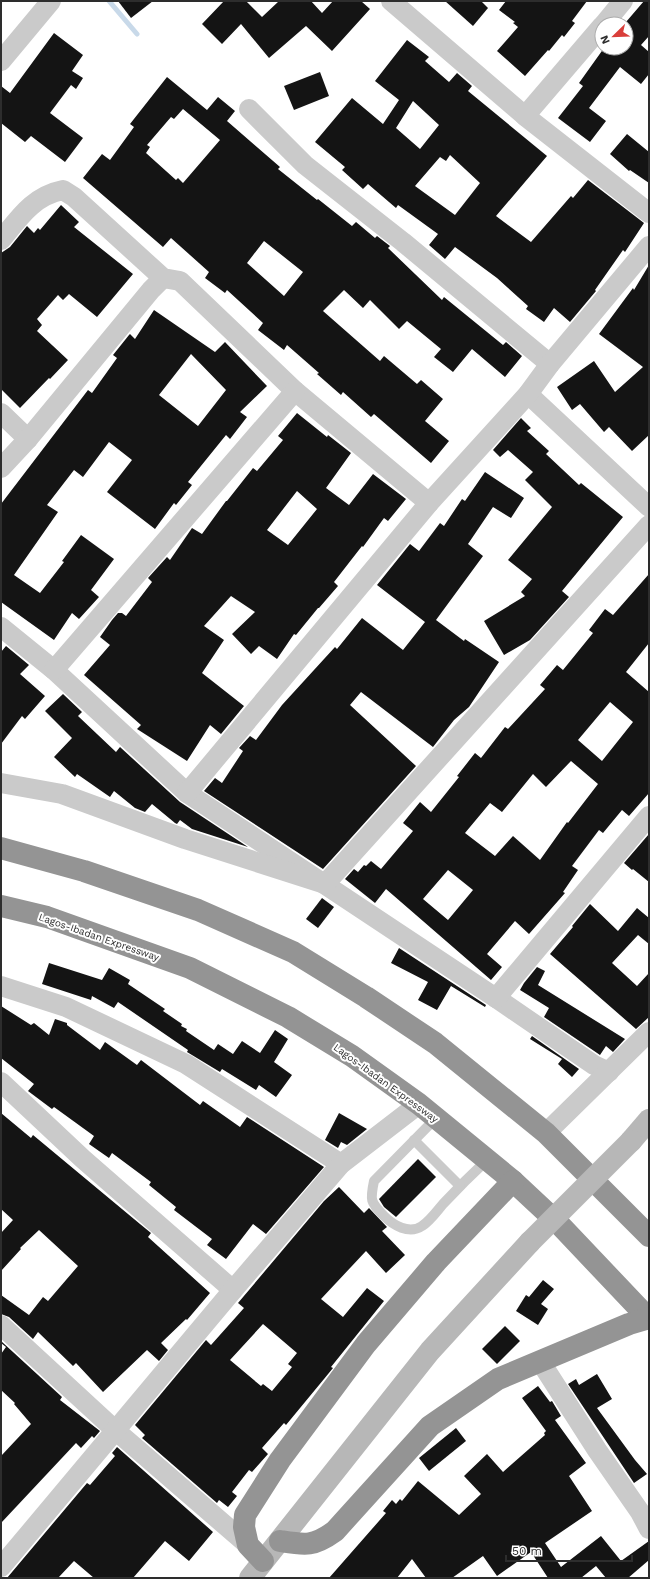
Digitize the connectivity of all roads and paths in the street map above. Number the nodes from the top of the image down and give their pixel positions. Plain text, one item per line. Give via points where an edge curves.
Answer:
1 (51, 1) edge
2 (390, 1) edge
3 (623, 1) edge
4 (610, 16) edge
5 (594, 36) edge
6 (1, 61) edge
7 (249, 109) dead end
8 (525, 116) junction
9 (649, 213) edge
10 (1, 240) edge
11 (649, 246) edge
12 (643, 267) edge
13 (163, 278) junction
14 (550, 364) junction
15 (295, 391) junction
16 (528, 394) junction
17 (1, 413) edge
18 (28, 439) junction
19 (1, 468) edge
20 (429, 502) junction
21 (649, 507) edge
22 (649, 525) edge
23 (1, 627) edge
24 (54, 670) junction
25 (1, 783) edge
26 (187, 793) junction
27 (649, 816) edge
28 (1, 848) edge
29 (325, 884) junction
30 (1, 906) edge
31 (1, 986) edge
32 (496, 998) junction
33 (649, 1032) edge
34 (609, 1072) junction
35 (1, 1082) edge
36 (419, 1104) junction
37 (436, 1118) junction
38 (649, 1120) edge
39 (546, 1133) junction
40 (414, 1140) junction
41 (487, 1160) junction
42 (341, 1164) junction
43 (513, 1181) junction
44 (460, 1186) junction
45 (646, 1231) edge
46 (233, 1290) junction
47 (649, 1319) edge
48 (1, 1325) edge
49 (540, 1361) junction
50 (115, 1430) junction
51 (649, 1529) edge
52 (280, 1541) junction
53 (248, 1545) junction
54 (263, 1561) junction
55 (1, 1567) edge
56 (250, 1578) edge

1 - 6 street
2 - 8 street
3 - 4 street
5 - 8 street
7 - 14 street via 305,165 403,242
8 - 9 street
10 - 13 street via 32,203 51,192 63,190 74,197
11 - 12 street
12 - 14 street
13 - 15 street via 180,280
13 - 18 street
14 - 16 street
15 - 20 street
15 - 24 street
16 - 20 street
16 - 21 street
17 - 18 street
18 - 19 street
20 - 26 street
22 - 29 street
23 - 24 street
24 - 26 street
25 - 29 street via 62,794 186,839
26 - 29 street
27 - 32 street
28 - 39 highway via 84,871 198,910 293,952 435,1043
29 - 32 street
30 - 36 highway, Lagos-Ibadan Expressway via 47,917 190,968 288,1017 352,1056
31 - 42 street via 66,1007 186,1064
32 - 34 street via 594,1065
33 - 34 street
34 - 39 street
35 - 46 street via 83,1159
36 - 37 highway, Lagos-Ibadan Expressway
36 - 42 street
37 - 40 lane
37 - 41 highway, Lagos-Ibadan Expressway
38 - 52 main road, bridge via 530,1242 430,1351
39 - 45 highway
40 - 44 lane
40 - 44 lane via 374,1181 371,1194 373,1205 392,1224 402,1229 422,1227
41 - 43 highway, Lagos-Ibadan Expressway
41 - 44 lane
42 - 46 street
43 - 47 highway, Lagos-Ibadan Expressway via 559,1224
43 - 53 highway via 436,1262 366,1344 280,1460 245,1516 244,1527
46 - 50 street
47 - 49 highway via 629,1324
48 - 50 street
49 - 51 street
49 - 52 highway via 498,1380 430,1426 334,1531 323,1539 304,1545
50 - 53 street
50 - 55 street
52 - 54 main road
53 - 54 highway
54 - 56 main road

